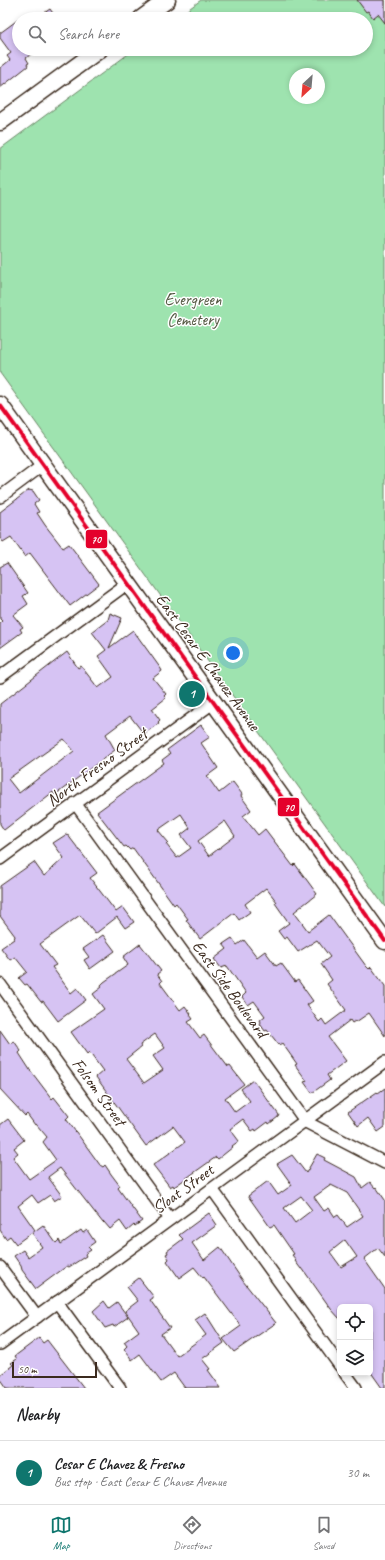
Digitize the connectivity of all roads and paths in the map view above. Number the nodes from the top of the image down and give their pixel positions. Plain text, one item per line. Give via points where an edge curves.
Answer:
1 (167, 0) edge
2 (151, 12) edge
3 (90, 56) edge
4 (0, 122) edge
5 (0, 405) edge
6 (43, 465) junction
7 (0, 497) edge
8 (128, 583) junction
9 (0, 677) edge
10 (214, 702) junction
11 (75, 803) junction
12 (0, 859) edge
13 (385, 941) edge
14 (0, 984) edge
15 (385, 1062) edge
16 (306, 1122) junction
17 (385, 1163) edge
18 (212, 1189) junction
19 (170, 1219) junction
20 (0, 1267) edge
21 (58, 1302) junction
22 (37, 1317) junction
23 (0, 1344) edge
24 (337, 1362) edge
25 (347, 1376) edge
26 (120, 1388) edge
27 (356, 1388) edge

1 - 2 main road
3 - 4 main road
5 - 6 main road, East Cesar E Chavez Avenue
6 - 7 street
6 - 8 main road, East Cesar E Chavez Avenue
8 - 9 street
8 - 10 main road, East Cesar E Chavez Avenue
10 - 11 street, North Fresno Street
10 - 13 main road, East Cesar E Chavez Avenue
11 - 12 street, North Fresno Street
11 - 16 street, East Side Boulevard
14 - 19 street, Folsom Street
15 - 16 street, Sloat Street
16 - 17 street, East Side Boulevard
16 - 18 street, Sloat Street
18 - 19 street, Sloat Street
18 - 24 street
19 - 21 street, Sloat Street
20 - 22 street
21 - 22 street, Sloat Street
21 - 26 street
22 - 23 street, Sloat Street
25 - 27 street

